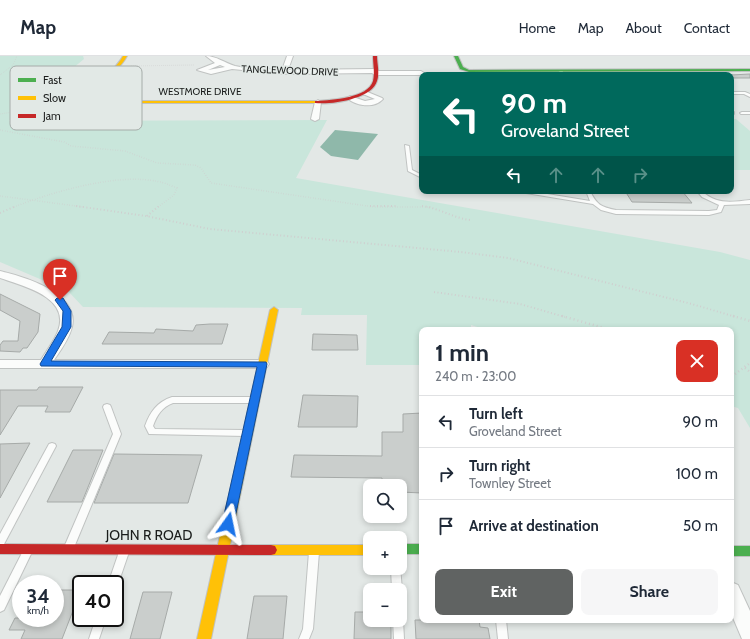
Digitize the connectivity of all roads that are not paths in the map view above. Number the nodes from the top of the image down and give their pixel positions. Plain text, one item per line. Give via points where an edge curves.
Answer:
1 (125, 56) edge
2 (209, 56) edge
3 (290, 56) edge
4 (375, 56) edge
5 (456, 56) edge
6 (219, 64) junction
7 (119, 66) edge
8 (231, 68) junction
9 (750, 70) edge
10 (284, 72) junction
11 (375, 72) junction
12 (467, 72) edge
13 (660, 72) edge
14 (419, 73) edge
15 (365, 93) junction
16 (734, 93) edge
17 (750, 96) edge
18 (350, 98) junction
19 (142, 102) edge
20 (318, 102) junction
21 (742, 113) dead end
22 (750, 113) edge
23 (315, 119) dead end
24 (408, 146) dead end
25 (419, 176) edge
26 (538, 194) edge
27 (590, 194) edge
28 (702, 194) edge
29 (750, 202) edge
30 (594, 203) junction
31 (722, 204) junction
32 (0, 274) edge
33 (274, 310) dead end
34 (0, 364) edge
35 (45, 364) junction
36 (262, 364) junction
37 (254, 400) junction
38 (107, 407) dead end
39 (248, 433) junction
40 (52, 446) dead end
41 (0, 543) edge
42 (0, 548) edge
43 (28, 549) junction
44 (68, 549) junction
45 (125, 549) junction
46 (223, 549) junction
47 (315, 549) junction
48 (407, 549) edge
49 (419, 549) edge
50 (363, 550) edge
51 (734, 551) edge
52 (750, 551) edge
53 (116, 575) edge
54 (734, 598) edge
55 (0, 608) edge
56 (501, 623) edge
57 (98, 627) edge
58 (398, 627) edge
59 (750, 633) edge
60 (94, 639) edge
61 (204, 639) edge
62 (304, 639) edge
63 (399, 639) edge
64 (503, 639) edge

1 - 7 street
2 - 6 street, TANGLEWOOD DRIVE
3 - 10 street
4 - 11 street
5 - 12 street via 461,68
6 - 8 street, TANGLEWOOD DRIVE
6 - 8 street via 200,70 211,72
8 - 10 street, TANGLEWOOD DRIVE
9 - 13 street
10 - 11 street, TANGLEWOOD DRIVE
11 - 14 street, TANGLEWOOD DRIVE
11 - 15 street via 374,87
15 - 18 street, WESTMORE DRIVE
15 - 18 street via 380,99 377,102 366,103
16 - 17 lane via 745,93
18 - 20 street, WESTMORE DRIVE
19 - 20 street, WESTMORE DRIVE
20 - 23 street
21 - 22 lane
24 - 25 lane via 410,171
26 - 30 lane
27 - 30 lane
28 - 31 lane
29 - 31 lane
30 - 31 lane via 602,209 616,212 709,213 719,211
32 - 35 street via 53,295 64,305 68,319 66,327
33 - 36 street
34 - 35 street
35 - 36 street
36 - 37 street
37 - 39 street
37 - 39 lane via 172,400 163,403 157,409 149,426 152,432
38 - 44 lane via 117,434
39 - 46 street
40 - 41 lane
42 - 43 street, JOHN R ROAD
43 - 44 street, JOHN R ROAD
43 - 55 lane
44 - 45 street, JOHN R ROAD
45 - 46 street, JOHN R ROAD
45 - 53 lane
46 - 47 street, JOHN R ROAD
46 - 61 street
47 - 50 street, JOHN R ROAD
47 - 62 lane via 308,629
48 - 49 street
51 - 52 street
54 - 59 street
56 - 64 lane
57 - 60 lane
58 - 63 lane

